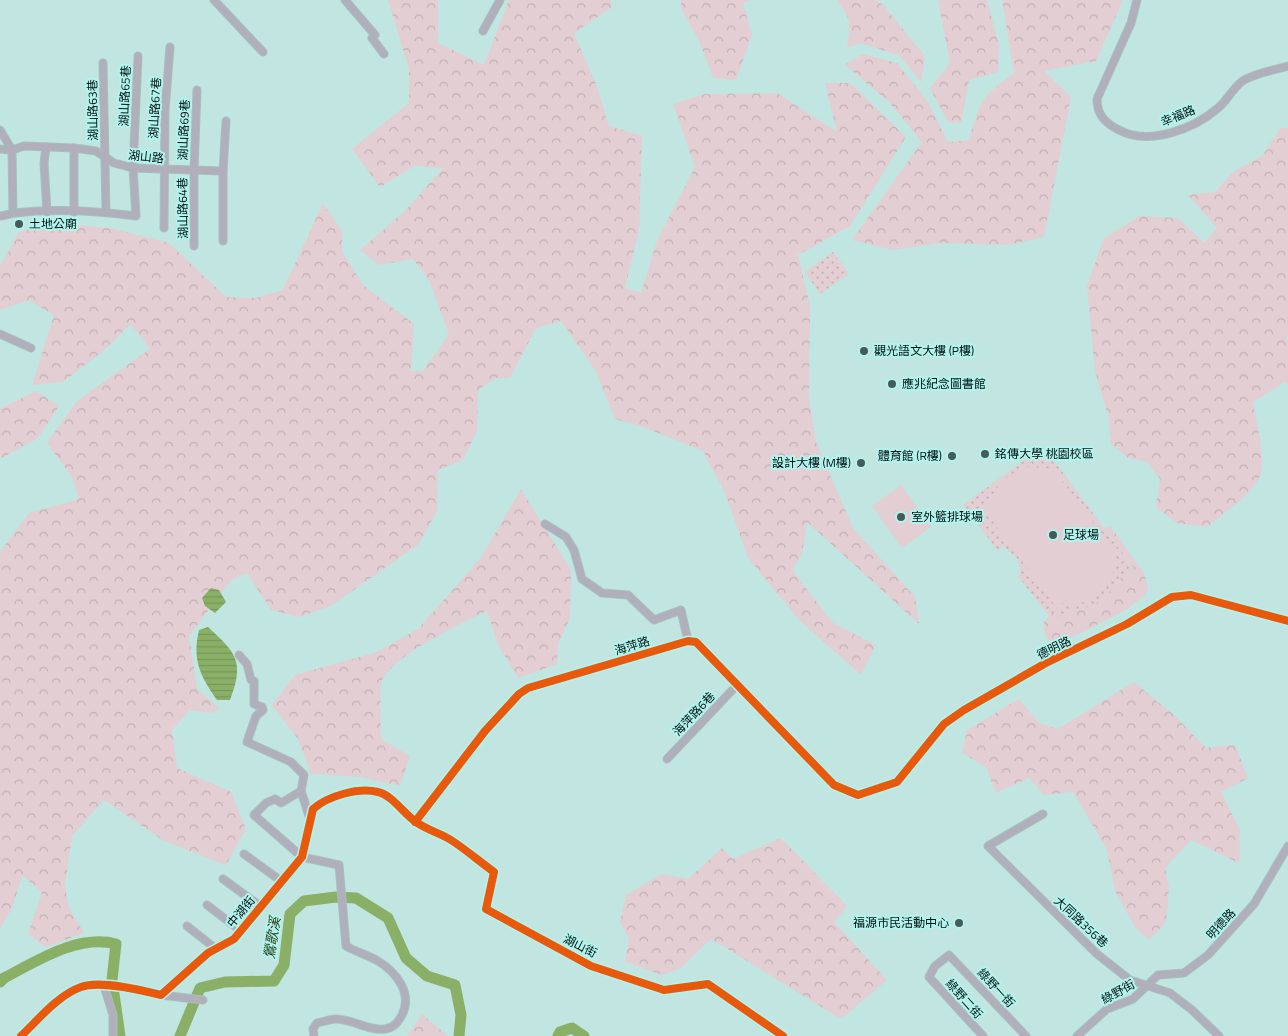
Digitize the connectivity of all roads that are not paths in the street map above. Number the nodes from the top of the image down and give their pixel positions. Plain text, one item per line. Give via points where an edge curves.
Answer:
1 (214, 0) edge
2 (344, 0) edge
3 (500, 0) edge
4 (1137, 0) edge
5 (483, 31) dead end
6 (170, 47) dead end
7 (263, 52) dead end
8 (384, 54) dead end
9 (138, 56) dead end
10 (103, 64) dead end
11 (1288, 66) edge
12 (197, 90) dead end
13 (226, 121) dead end
14 (0, 130) edge
15 (46, 146) junction
16 (74, 148) junction
17 (0, 149) edge
18 (12, 150) junction
19 (105, 156) junction
20 (134, 168) junction
21 (165, 170) junction
22 (194, 170) junction
23 (223, 171) junction
24 (47, 212) junction
25 (74, 212) junction
26 (106, 212) junction
27 (13, 213) junction
28 (0, 216) edge
29 (164, 228) dead end
30 (224, 241) dead end
31 (194, 246) dead end
32 (0, 334) edge
33 (31, 348) dead end
34 (545, 524) dead end
35 (1288, 621) edge
36 (688, 641) junction
37 (239, 655) dead end
38 (738, 684) junction
39 (667, 760) dead end
40 (301, 791) junction
41 (1043, 814) dead end
42 (310, 820) junction
43 (415, 822) junction
44 (1288, 846) edge
45 (244, 854) dead end
46 (302, 856) junction
47 (223, 879) dead end
48 (281, 881) junction
49 (207, 905) dead end
50 (260, 906) junction
51 (188, 926) dead end
52 (241, 931) junction
53 (216, 949) junction
54 (929, 977) joint
55 (106, 986) junction
56 (1146, 987) junction
57 (161, 995) junction
58 (203, 1000) dead end
59 (21, 1036) edge
60 (113, 1036) edge
61 (314, 1036) edge
62 (783, 1036) edge
63 (983, 1036) edge
64 (1026, 1036) edge
65 (1077, 1036) edge
66 (1219, 1036) edge

1 - 7 street
2 - 8 street via 375,35 372,38
3 - 5 street
4 - 11 street, 幸福路 via 1131,23 1097,99 1097,110 1106,124 1128,135 1160,135 1179,130 1218,109 1242,82
6 - 21 street, 湖山路67巷
9 - 20 street, 湖山路65巷
10 - 19 street, 湖山路63巷
12 - 22 street, 湖山路69巷
13 - 23 street
14 - 18 street
15 - 16 street, 湖山路
15 - 18 street, 湖山路 via 24,146
15 - 24 street
16 - 19 street, 湖山路 via 96,151
16 - 25 street
17 - 18 street, 湖山路
18 - 27 street
19 - 20 street, 湖山路 via 114,163
19 - 26 street, 湖山路63巷
20 - 21 street, 湖山路
20 - 26 street, 湖山路65巷 via 136,216
21 - 22 street, 湖山路
21 - 29 street, 湖山路67巷
22 - 23 street, 湖山路
22 - 31 street, 湖山路64巷
23 - 30 street
24 - 25 street
24 - 27 street
25 - 26 street
27 - 28 street
32 - 33 street
34 - 36 street via 566,537 574,550 582,579 602,593 628,595 654,620 681,610
35 - 38 street, 德明路 via 1191,596 1172,597 964,710 944,724 897,782 858,795 834,785
36 - 38 street via 696,642
36 - 43 street, 海萍路 via 524,691 486,731
37 - 40 street via 247,664 251,680 254,680 254,704 264,710 256,716 247,742 290,762 304,775
38 - 39 street, 海萍路6巷
40 - 42 street
40 - 46 street via 281,803 274,799 266,803 254,815
41 - 56 street, 大同路356巷 via 988,846 1097,954 1130,980
42 - 43 street, 中湖街 via 313,809 318,805 365,790 380,792
42 - 46 street, 中湖街
43 - 62 street, 湖山街 via 449,838 494,872 486,908 591,966 664,990 708,984
44 - 56 street, 明德路 via 1254,904 1208,955 1184,972 1158,975
45 - 48 street
46 - 48 street, 中湖街
46 - 61 street via 339,864 346,946 376,960 396,976 406,997 403,1011 391,1028 383,1030 336,1019 317,1024
47 - 50 street
48 - 50 street, 中湖街
49 - 52 street
50 - 52 street, 中湖街
51 - 53 street
52 - 53 street, 中湖街
53 - 57 street, 中湖街
54 - 63 street, 綠野二街
54 - 64 street, 綠野一街 via 935,966 949,955
55 - 57 street
55 - 59 street via 80,987
55 - 60 street via 113,1015
56 - 65 street, 綠野街 via 1133,998 1107,1009
56 - 66 street, 大同路356巷 via 1170,994
57 - 58 street

